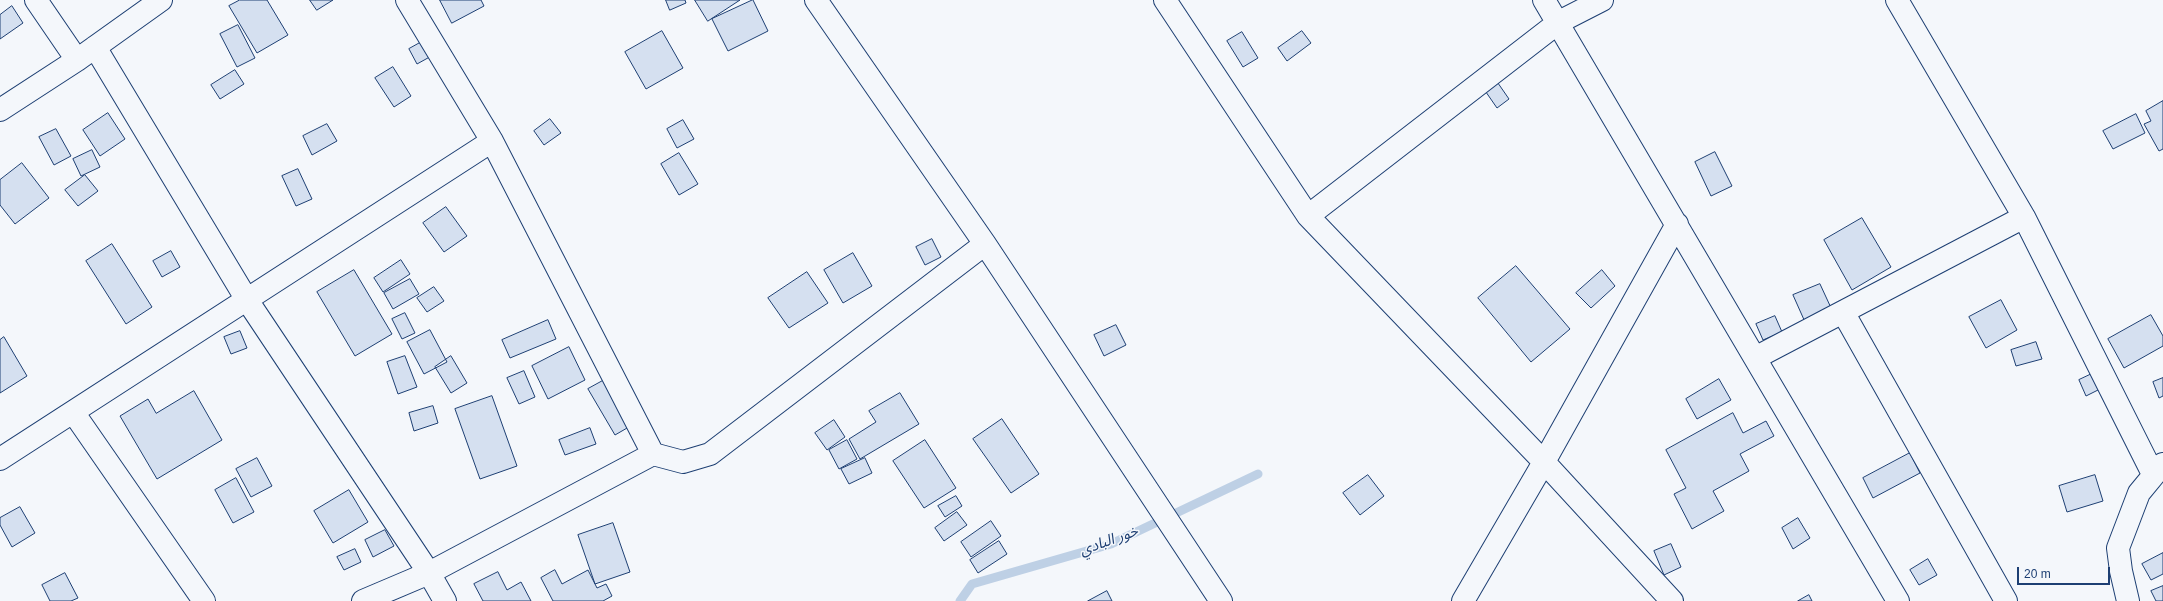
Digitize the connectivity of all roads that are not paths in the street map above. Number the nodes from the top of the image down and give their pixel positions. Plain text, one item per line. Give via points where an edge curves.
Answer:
1 (36, 0) edge
2 (161, 0) edge
3 (407, 0) edge
4 (816, 0) edge
5 (1164, 0) edge
6 (1544, 0) edge
7 (1602, 0) edge
8 (1896, 0) edge
9 (1559, 22) junction
10 (95, 47) junction
11 (77, 60) junction
12 (0, 110) edge
13 (492, 141) junction
14 (1308, 216) junction
15 (2024, 217) junction
16 (1677, 224) junction
17 (985, 244) junction
18 (247, 300) junction
19 (1844, 312) junction
20 (1755, 358) junction
21 (73, 412) junction
22 (653, 454) junction
23 (0, 459) edge
24 (1544, 462) junction
25 (2158, 469) edge
26 (429, 573) junction
27 (204, 601) edge
28 (363, 601) edge
29 (446, 601) edge
30 (1221, 601) edge
31 (1463, 601) edge
32 (1672, 601) edge
33 (1898, 601) edge
34 (2006, 601) edge
35 (2128, 601) edge

1 - 11 street
2 - 10 street
3 - 13 street
4 - 17 street
5 - 14 street
6 - 9 street
7 - 9 street
8 - 15 street
9 - 14 street
9 - 16 street
10 - 11 street
10 - 18 street
11 - 12 street
13 - 18 street
13 - 22 street
14 - 24 street
15 - 19 street
15 - 25 street
16 - 20 street
16 - 24 street
17 - 22 street via 710,454 683,462
17 - 30 street
18 - 21 street
18 - 26 street
19 - 20 street
19 - 34 street
20 - 33 street
21 - 23 street
21 - 27 street
22 - 26 street
24 - 31 street
24 - 32 street
25 - 35 street via 2138,493 2118,548
26 - 28 street
26 - 29 street

